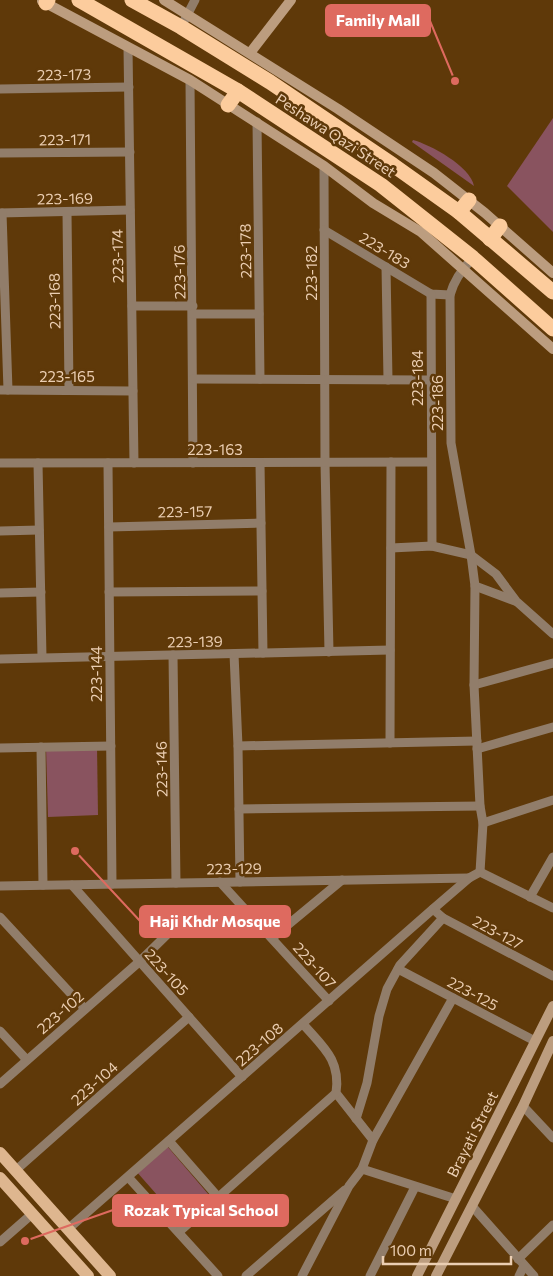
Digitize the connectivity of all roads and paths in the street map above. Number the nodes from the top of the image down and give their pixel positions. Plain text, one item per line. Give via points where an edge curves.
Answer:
1 (79, 0) edge
2 (132, 0) edge
3 (164, 0) edge
4 (195, 0) edge
5 (291, 0) edge
6 (45, 1) edge
7 (184, 21) junction
8 (128, 48) junction
9 (250, 53) junction
10 (273, 76) junction
11 (190, 80) junction
12 (129, 88) junction
13 (0, 89) edge
14 (238, 92) junction
15 (228, 105) junction
16 (257, 122) junction
17 (130, 152) junction
18 (0, 153) edge
19 (324, 166) junction
20 (469, 200) junction
21 (130, 210) junction
22 (67, 212) junction
23 (459, 212) junction
24 (1, 213) edge
25 (500, 226) junction
26 (324, 230) junction
27 (490, 239) junction
28 (468, 263) junction
29 (386, 267) junction
30 (553, 273) edge
31 (2, 281) edge
32 (553, 292) edge
33 (431, 294) junction
34 (450, 295) junction
35 (132, 306) junction
36 (193, 310) junction
37 (259, 314) junction
38 (553, 329) edge
39 (553, 349) edge
40 (193, 379) junction
41 (260, 379) junction
42 (324, 379) junction
43 (388, 380) junction
44 (431, 380) junction
45 (4, 390) edge
46 (69, 390) junction
47 (133, 391) junction
48 (325, 462) junction
49 (391, 462) junction
50 (430, 462) junction
51 (0, 463) edge
52 (38, 463) junction
53 (108, 463) junction
54 (134, 463) junction
55 (193, 463) junction
56 (260, 463) junction
57 (262, 524) junction
58 (109, 527) junction
59 (40, 530) junction
60 (0, 531) edge
61 (432, 546) junction
62 (391, 548) junction
63 (471, 555) junction
64 (475, 586) junction
65 (262, 591) junction
66 (40, 592) junction
67 (109, 592) junction
68 (0, 594) edge
69 (516, 601) junction
70 (553, 634) edge
71 (390, 650) junction
72 (329, 652) junction
73 (263, 653) junction
74 (234, 654) junction
75 (173, 655) junction
76 (110, 656) junction
77 (42, 658) junction
78 (0, 659) edge
79 (553, 662) edge
80 (474, 685) junction
81 (553, 727) edge
82 (390, 743) junction
83 (477, 745) junction
84 (111, 746) junction
85 (238, 746) junction
86 (41, 747) junction
87 (0, 748) edge
88 (553, 800) edge
89 (480, 806) junction
90 (239, 809) junction
91 (483, 823) junction
92 (553, 856) edge
93 (480, 872) junction
94 (468, 878) junction
95 (342, 880) junction
96 (220, 882) junction
97 (240, 882) junction
98 (176, 883) junction
99 (72, 884) junction
100 (112, 884) junction
101 (43, 885) junction
102 (0, 886) edge
103 (530, 897) junction
104 (553, 908) edge
105 (432, 909) junction
106 (187, 915) dead end
107 (0, 917) edge
108 (443, 918) junction
109 (272, 938) junction
110 (139, 962) junction
111 (398, 969) junction
112 (553, 976) edge
113 (453, 998) junction
114 (328, 1001) junction
115 (553, 1006) edge
116 (85, 1009) junction
117 (189, 1017) junction
118 (303, 1024) junction
119 (0, 1031) edge
120 (535, 1041) junction
121 (553, 1041) edge
122 (27, 1060) junction
123 (242, 1077) junction
124 (0, 1084) edge
125 (336, 1093) junction
126 (523, 1106) junction
127 (356, 1119) junction
128 (553, 1138) edge
129 (373, 1140) junction
130 (169, 1141) junction
131 (0, 1153) edge
132 (362, 1169) junction
133 (16, 1170) junction
134 (128, 1177) junction
135 (0, 1178) edge
136 (349, 1186) junction
137 (415, 1187) junction
138 (218, 1197) junction
139 (456, 1199) junction
140 (472, 1206) junction
141 (32, 1214) junction
142 (553, 1225) edge
143 (68, 1229) junction
144 (179, 1232) junction
145 (0, 1242) edge
146 (521, 1262) junction
147 (106, 1272) edge
148 (88, 1276) edge
149 (93, 1276) edge
150 (218, 1276) edge
151 (246, 1276) edge
152 (302, 1276) edge
153 (370, 1276) edge
154 (416, 1276) edge
155 (436, 1276) edge
156 (519, 1276) edge
157 (534, 1276) edge

1 - 14 highway, Peshawa Qazi Street
2 - 7 highway, Peshawa Qazi Street
3 - 7 street
4 - 7 street
5 - 9 street
6 - 8 street
7 - 9 street
7 - 10 highway, Peshawa Qazi Street
8 - 11 street
8 - 12 street, 223-174
9 - 10 street
10 - 20 street via 407,154
10 - 23 highway, Peshawa Qazi Street
11 - 15 street
11 - 36 street, 223-176
12 - 13 street, 223-173
12 - 17 street, 223-174
14 - 15 highway
14 - 28 highway, Peshawa Qazi Street via 381,185 410,207
15 - 16 street
16 - 19 street
16 - 37 street, 223-178
17 - 18 street, 223-171
17 - 21 street, 223-174
19 - 26 street, 223-182
19 - 28 street via 373,203
20 - 23 highway
20 - 25 street
21 - 22 street, 223-169
21 - 35 street, 223-174
22 - 24 street, 223-169
22 - 46 street, 223-168
23 - 27 highway, Peshawa Qazi Street
24 - 31 street
25 - 27 highway
25 - 30 street
26 - 29 street, 223-183
26 - 42 street, 223-182
27 - 32 highway, Peshawa Qazi Street
28 - 34 street, 223-186 via 454,281
28 - 38 highway, Peshawa Qazi Street
28 - 39 street
29 - 33 street, 223-183
29 - 43 street
31 - 45 street
33 - 34 street
33 - 44 street, 223-184
34 - 63 street, 223-186 via 451,443
35 - 36 street
35 - 47 street, 223-174
36 - 37 street
36 - 40 street, 223-176
37 - 41 street, 223-178
40 - 41 street
40 - 55 street, 223-176
41 - 42 street
42 - 43 street
42 - 48 street, 223-182
43 - 44 street
44 - 50 street, 223-184
45 - 46 street, 223-165
46 - 47 street, 223-165
47 - 54 street, 223-174
48 - 49 street, 223-163
48 - 56 street, 223-163
48 - 72 street, 223-182
49 - 50 street, 223-163
49 - 62 street
50 - 61 street, 223-184
51 - 52 street, 223-163
52 - 53 street, 223-163
52 - 59 street
53 - 54 street, 223-163
53 - 58 street, 223-144
54 - 55 street, 223-163
55 - 56 street, 223-163
56 - 57 street
57 - 58 street, 223-157
57 - 65 street
58 - 67 street, 223-144
59 - 60 street
59 - 66 street
61 - 62 street
61 - 63 street
62 - 71 street
63 - 64 street, 223-186
63 - 69 street via 496,574
64 - 69 street
64 - 80 street, 223-186
65 - 67 street
65 - 73 street
66 - 68 street
66 - 77 street
67 - 76 street, 223-144
69 - 70 street
71 - 72 street, 223-139
71 - 82 street
72 - 73 street, 223-139
73 - 74 street, 223-139
74 - 75 street, 223-139
74 - 85 street
75 - 76 street, 223-139
75 - 98 street, 223-146
76 - 77 street, 223-139
76 - 84 street, 223-144
77 - 78 street, 223-139
79 - 80 street
80 - 83 street, 223-186
81 - 83 street
82 - 83 street
82 - 85 street
83 - 89 street, 223-186
84 - 86 street
84 - 100 street, 223-144
85 - 90 street
86 - 87 street
86 - 101 street
88 - 91 street
89 - 90 street
89 - 91 street, 223-186
90 - 97 street
91 - 93 street, 223-186
92 - 103 street
93 - 94 street
93 - 103 street
94 - 95 street, 223-129
94 - 105 street, 223-108
95 - 97 street, 223-129
95 - 109 street
96 - 97 street, 223-129
96 - 98 street, 223-129
96 - 109 street, 223-107
98 - 100 street, 223-129
99 - 100 street, 223-129
99 - 101 street, 223-129
99 - 110 street, 223-105
101 - 102 street, 223-129
103 - 104 street
105 - 108 street, 223-127
105 - 114 street, 223-108
106 - 110 street, 223-102
107 - 116 street
108 - 111 street
108 - 112 street, 223-127
109 - 114 street, 223-107
110 - 116 street, 223-102
110 - 117 street, 223-105
111 - 113 street, 223-125
111 - 127 street via 382,1003
113 - 120 street, 223-125
113 - 129 street
114 - 118 street, 223-108
115 - 120 street, Brayati Street
116 - 122 street, 223-102
117 - 123 street, 223-105
117 - 133 street, 223-104
118 - 123 street, 223-108
118 - 125 street via 335,1064 338,1078
119 - 122 street
120 - 139 street, Brayati Street
121 - 126 street
122 - 124 street, 223-102
123 - 130 street, 223-108
125 - 127 street
125 - 138 street
126 - 128 street
126 - 140 street
127 - 129 street
129 - 132 street
130 - 134 street, 223-108
130 - 138 street
131 - 133 main road
132 - 136 street
132 - 137 street
133 - 143 main road
134 - 143 street, 223-108
134 - 144 street
135 - 141 main road
136 - 151 street
136 - 152 street
137 - 139 street
137 - 153 street
138 - 144 street
139 - 154 street, Brayati Street
140 - 146 street
140 - 155 street
141 - 145 street
141 - 148 main road
142 - 146 street
143 - 147 main road
144 - 150 street
146 - 156 street
146 - 157 street
147 - 149 main road

